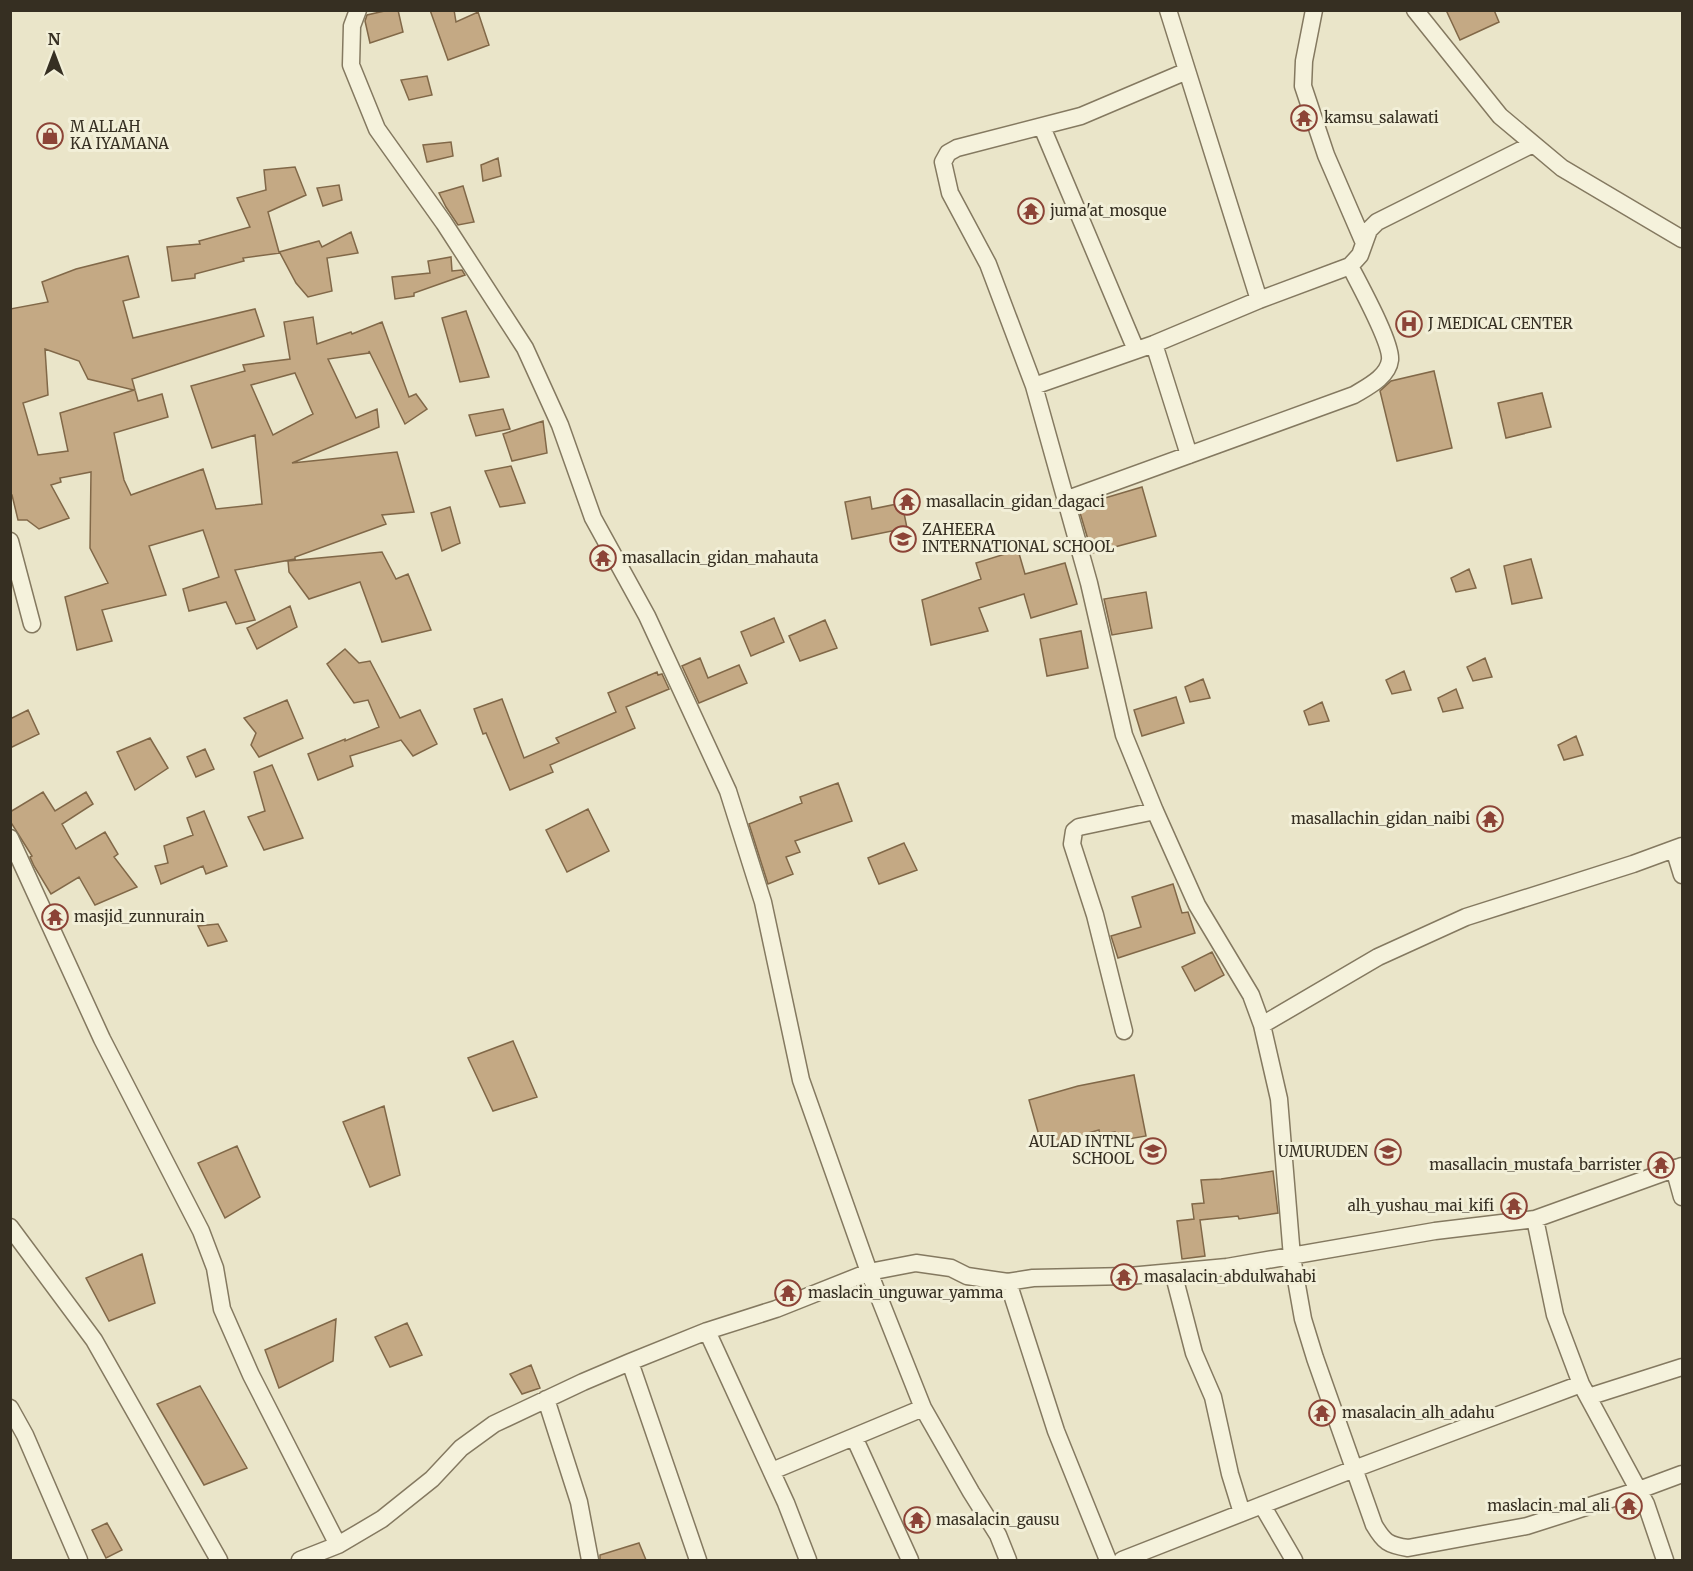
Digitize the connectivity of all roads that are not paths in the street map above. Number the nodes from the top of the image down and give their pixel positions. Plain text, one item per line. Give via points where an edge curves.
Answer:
1 (358, 10) edge
2 (1168, 10) edge
3 (1314, 10) edge
4 (1415, 10) edge
5 (1187, 71) junction
6 (1042, 127) junction
7 (1533, 144) junction
8 (1683, 239) edge
9 (1364, 243) junction
10 (1350, 266) junction
11 (1259, 300) junction
12 (1154, 344) junction
13 (1136, 350) junction
14 (1034, 386) junction
15 (1189, 455) junction
16 (1065, 500) junction
17 (10, 541) edge
18 (32, 624) dead end
19 (1155, 812) junction
20 (10, 838) edge
21 (1678, 848) edge
22 (1683, 875) edge
23 (1262, 1025) junction
24 (1124, 1031) dead end
25 (1678, 1167) edge
26 (1683, 1197) edge
27 (1534, 1219) junction
28 (10, 1227) edge
29 (1292, 1257) junction
30 (869, 1272) junction
31 (1173, 1272) junction
32 (1008, 1282) junction
33 (707, 1331) junction
34 (630, 1362) junction
35 (1683, 1367) edge
36 (1585, 1391) junction
37 (546, 1399) junction
38 (922, 1407) junction
39 (10, 1408) edge
40 (854, 1437) junction
41 (1354, 1469) junction
42 (772, 1471) junction
43 (1683, 1474) edge
44 (1639, 1490) junction
45 (1262, 1505) junction
46 (1242, 1513) junction
47 (338, 1545) junction
48 (79, 1560) edge
49 (219, 1560) edge
50 (300, 1560) edge
51 (590, 1560) edge
52 (698, 1560) edge
53 (808, 1560) edge
54 (909, 1560) edge
55 (1008, 1560) edge
56 (1108, 1560) edge
57 (1122, 1560) edge
58 (1294, 1560) edge
59 (1665, 1560) edge

1 - 30 street via 352,26 351,65 377,129 444,222 525,348 560,425 593,518 647,616 728,791 763,902 801,1080
2 - 5 street
3 - 9 street via 1303,87 1326,155
4 - 7 street via 1500,116
5 - 6 street via 1081,116
5 - 11 street
6 - 13 street
6 - 14 street via 957,148 943,162 950,193 988,264
7 - 8 street via 1562,168
7 - 9 street via 1377,222
9 - 10 street
10 - 11 street
10 - 15 street via 1388,346 1390,362 1380,378 1354,395
11 - 12 street
12 - 13 street
12 - 15 street
13 - 14 street
14 - 16 street
15 - 16 street
16 - 19 street via 1089,583 1124,735
17 - 18 street
19 - 23 street via 1197,905 1251,995
19 - 24 street via 1079,826 1072,844 1098,926
20 - 47 street via 102,1039 201,1231 222,1309 236,1342
21 - 22 street
21 - 23 street via 1466,917 1378,957
23 - 29 street via 1279,1099
25 - 26 street
25 - 27 street
27 - 29 street via 1435,1231
27 - 36 street via 1555,1315
28 - 49 street via 94,1340
29 - 31 street
29 - 41 street via 1314,1358
30 - 32 street via 916,1263
30 - 33 street
30 - 38 street
31 - 32 street
31 - 46 street via 1194,1353 1213,1397
32 - 56 street via 1056,1431
33 - 34 street
33 - 42 street
34 - 37 street
34 - 52 street
35 - 36 street
36 - 41 street
36 - 44 street
37 - 47 street via 494,1424 461,1448 432,1479 382,1519
37 - 51 street via 579,1502
38 - 40 street
38 - 55 street via 999,1535
39 - 48 street
40 - 42 street
40 - 54 street
41 - 44 street via 1382,1537 1390,1545 1408,1548 1527,1526
41 - 45 street
42 - 53 street
43 - 44 street
44 - 59 street
45 - 46 street
45 - 58 street
46 - 57 street
47 - 50 street

